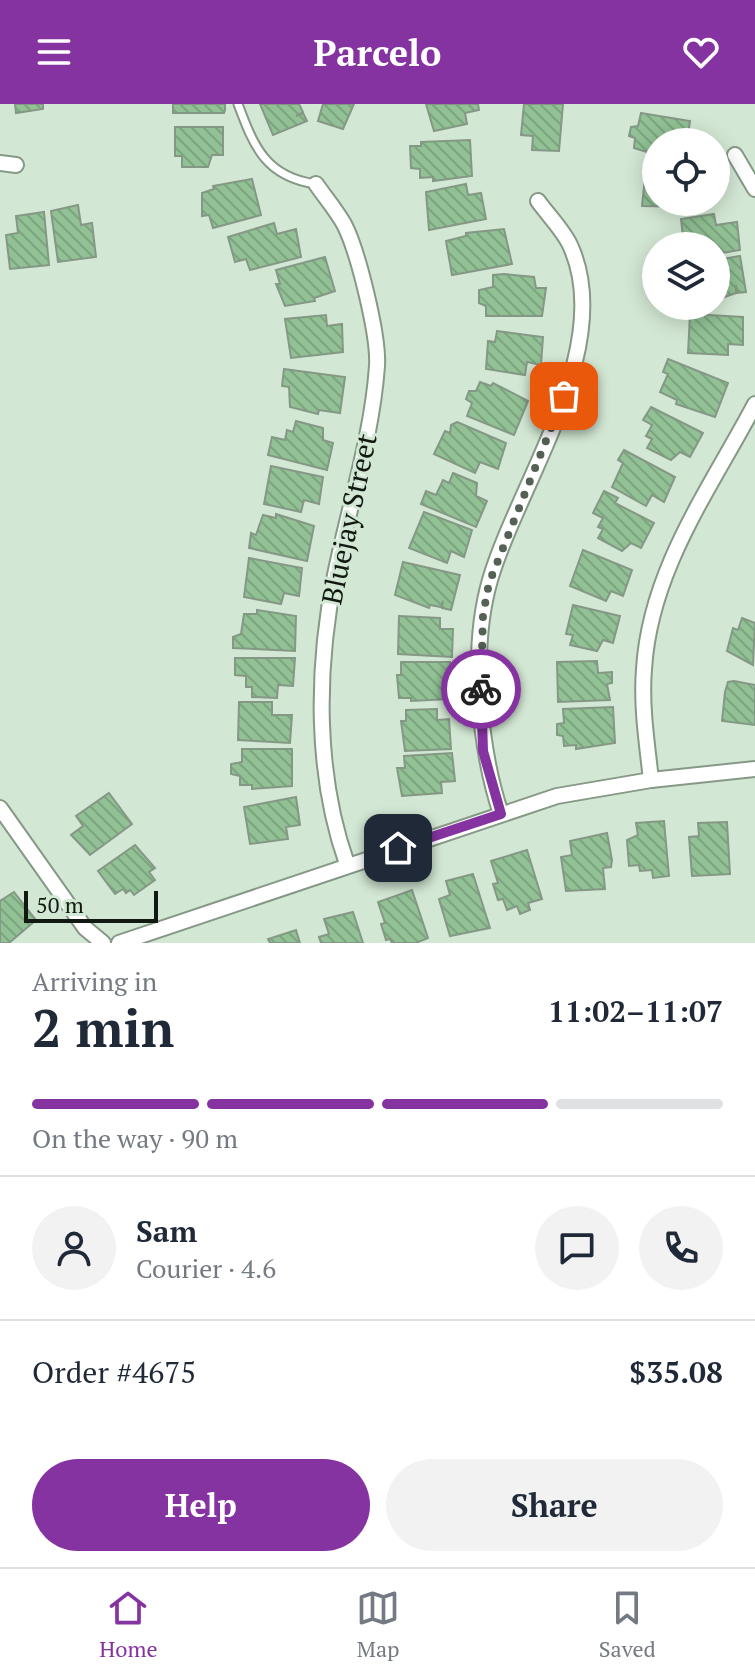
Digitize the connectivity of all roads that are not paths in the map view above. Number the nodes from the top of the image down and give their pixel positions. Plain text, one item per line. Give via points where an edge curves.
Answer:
1 (238, 104) edge
2 (735, 155) dead end
3 (0, 163) edge
4 (16, 165) dead end
5 (316, 184) joint
6 (755, 189) edge
7 (538, 201) dead end
8 (755, 404) edge
9 (755, 769) edge
10 (651, 780) junction
11 (0, 808) edge
12 (501, 814) junction
13 (347, 864) junction
14 (103, 943) edge
15 (119, 943) edge

1 - 5 lane via 255,148 278,171
2 - 6 street
3 - 4 street
5 - 13 street, Bluejay Street via 345,226 376,328 378,364 325,632 324,765 328,802
7 - 12 street via 570,244 582,309 569,381 500,551 483,615 483,751
8 - 10 street via 670,560 657,596 644,667
9 - 10 street
10 - 12 street via 557,796
11 - 14 street via 85,928
12 - 13 street
13 - 15 street

